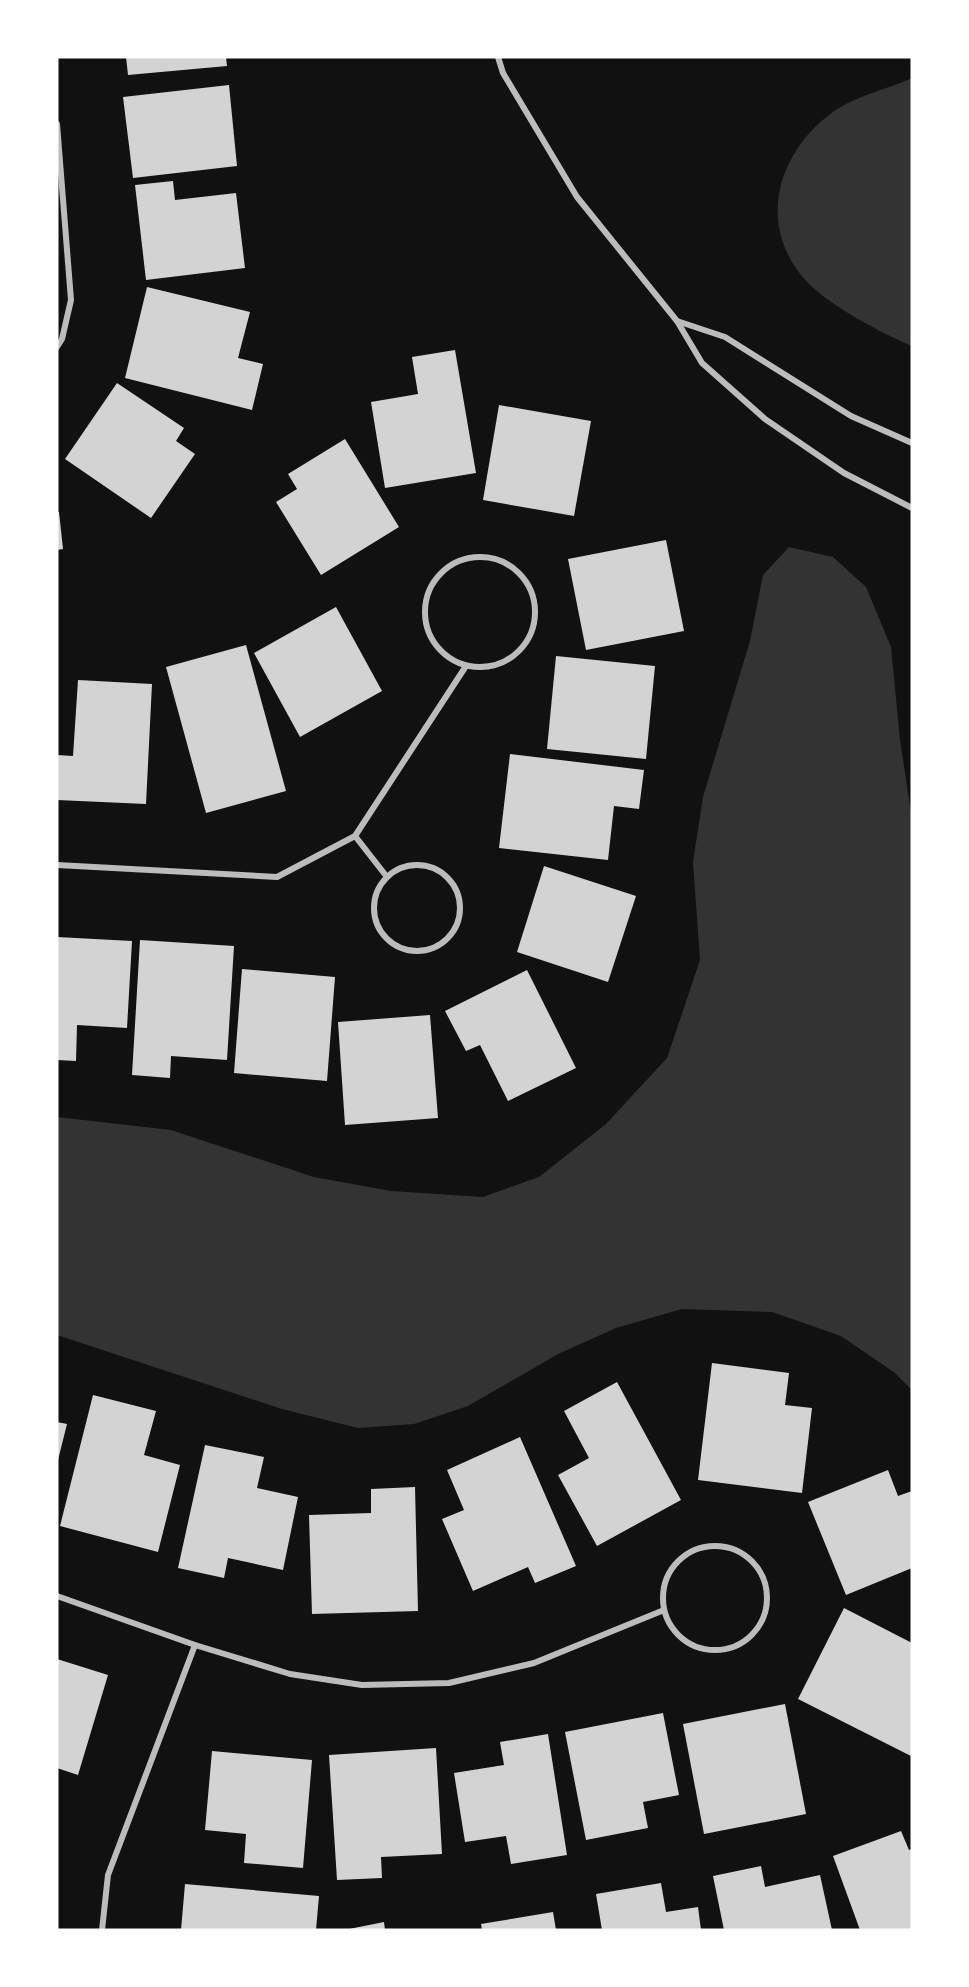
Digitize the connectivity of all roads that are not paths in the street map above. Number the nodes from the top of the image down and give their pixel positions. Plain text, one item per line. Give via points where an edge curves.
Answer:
1 (498, 57) edge
2 (57, 124) edge
3 (677, 321) junction
4 (57, 347) edge
5 (912, 444) edge
6 (912, 507) edge
7 (466, 666) junction
8 (355, 836) junction
9 (57, 865) edge
10 (387, 877) junction
11 (57, 1596) edge
12 (664, 1610) junction
13 (195, 1645) junction
14 (102, 1930) edge

1 - 3 street via 503,73 577,197
2 - 4 street via 70,300 63,339
3 - 5 street via 725,337 851,416
3 - 6 street via 702,363 765,419 844,473
7 - 7 street via 487,668 508,660 524,646 534,626 535,605 528,585 514,568 494,559 472,557 452,564 435,578 426,598 425,620 432,640 446,657
7 - 8 street
8 - 9 street via 277,877
8 - 10 street
10 - 10 street via 377,891 373,908 386,938 400,948 416,951 447,939 460,909 457,892 448,878 434,868 417,865 400,868
11 - 13 street
12 - 12 street via 676,1632 697,1647 730,1648 757,1630 765,1615 765,1581 743,1553 728,1546 709,1545 692,1550 677,1561 663,1592
12 - 13 street via 534,1663 448,1683 362,1685 290,1674
13 - 14 street via 108,1875

